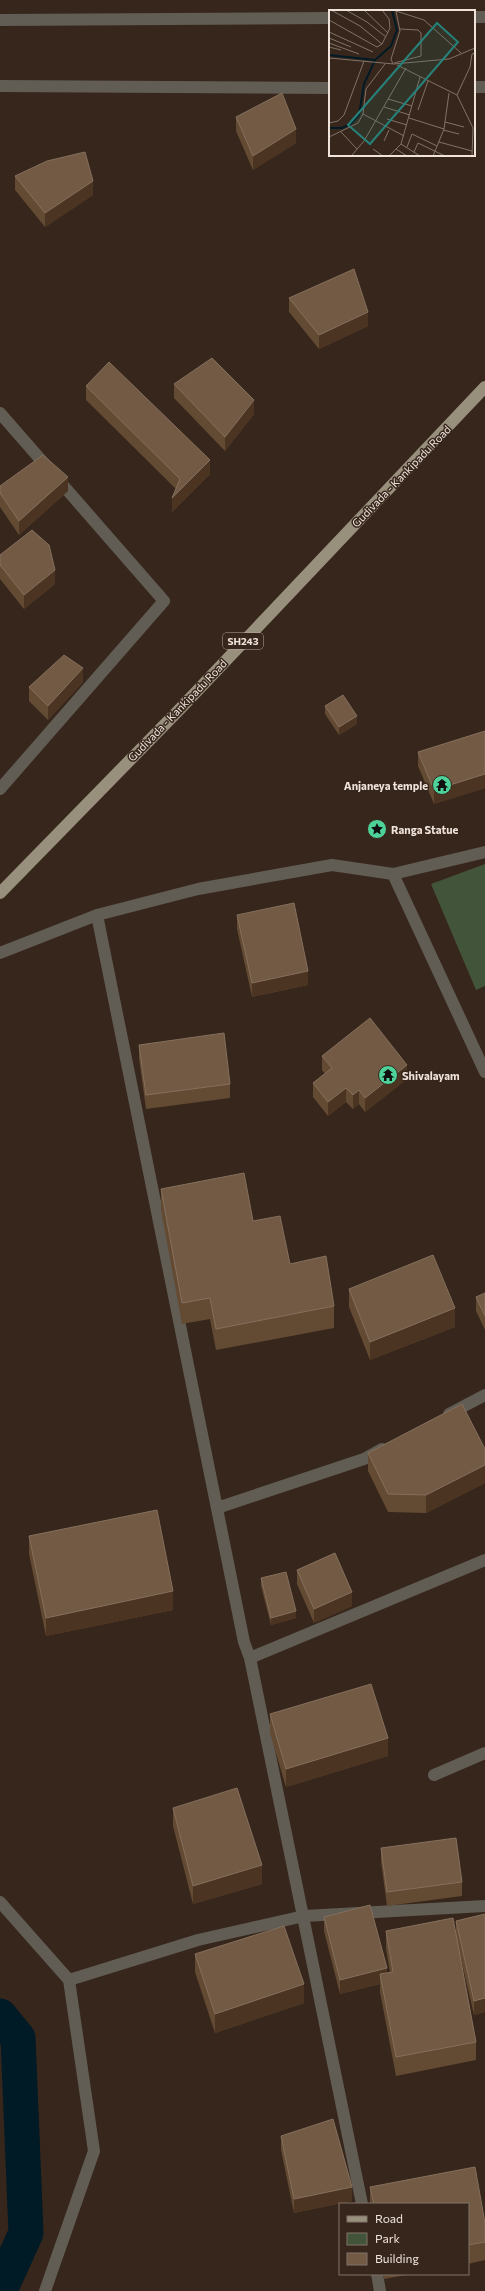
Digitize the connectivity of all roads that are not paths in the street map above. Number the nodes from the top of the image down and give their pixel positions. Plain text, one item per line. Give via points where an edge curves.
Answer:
1 (329, 18) edge
2 (0, 20) edge
3 (0, 86) edge
4 (329, 88) edge
5 (485, 387) edge
6 (0, 413) edge
7 (0, 789) edge
8 (485, 852) edge
9 (393, 874) junction
10 (0, 893) edge
11 (97, 915) junction
12 (0, 953) edge
13 (485, 1072) edge
14 (485, 1396) edge
15 (438, 1420) edge
16 (391, 1444) edge
17 (217, 1508) junction
18 (485, 1560) edge
19 (250, 1658) junction
20 (485, 1753) edge
21 (434, 1775) dead end
22 (0, 1902) edge
23 (485, 1906) edge
24 (304, 1916) junction
25 (70, 1980) junction
26 (362, 2203) edge
27 (377, 2275) edge
28 (45, 2291) edge
29 (380, 2291) edge

1 - 2 street
3 - 4 street
5 - 10 main road, Gudivada - Kankipadu Road / SH243 via 178,711
6 - 7 street via 164,600
8 - 9 street
9 - 11 street via 332,865 198,889
9 - 13 street
11 - 12 street
11 - 17 street
14 - 15 street
16 - 17 street via 364,1458
17 - 19 street via 244,1642
18 - 19 street
19 - 24 street
20 - 21 street
22 - 25 street
23 - 24 street
24 - 25 street via 198,1940
24 - 26 street
25 - 28 street via 94,2151
27 - 29 street

